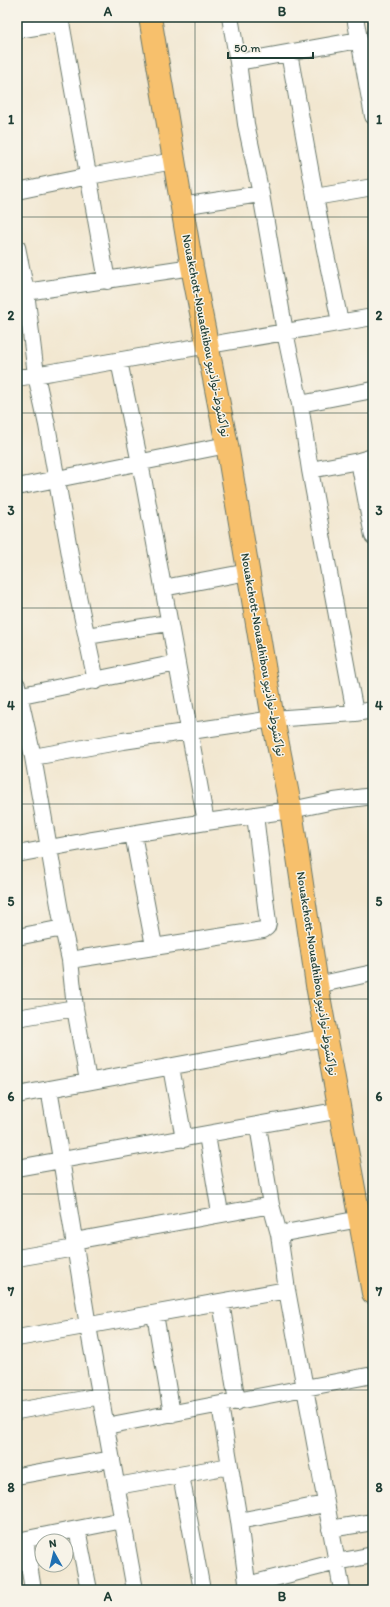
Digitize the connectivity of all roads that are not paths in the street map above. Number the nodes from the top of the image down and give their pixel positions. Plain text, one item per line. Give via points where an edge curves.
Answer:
1 (150, 17) edge
2 (230, 17) edge
3 (356, 17) edge
4 (60, 20) edge
5 (17, 30) edge
6 (359, 40) junction
7 (289, 53) junction
8 (238, 62) junction
9 (373, 116) edge
10 (174, 161) junction
11 (89, 176) junction
12 (373, 186) edge
13 (17, 191) edge
14 (260, 194) junction
15 (315, 197) junction
16 (181, 206) junction
17 (17, 247) edge
18 (192, 268) junction
19 (107, 281) junction
20 (26, 292) junction
21 (373, 317) edge
22 (340, 322) junction
23 (284, 332) junction
24 (208, 345) junction
25 (119, 361) junction
26 (36, 375) junction
27 (17, 378) edge
28 (373, 390) edge
29 (300, 404) junction
30 (227, 445) junction
31 (366, 459) edge
32 (140, 464) junction
33 (310, 470) junction
34 (56, 480) junction
35 (17, 487) edge
36 (373, 536) edge
37 (248, 572) junction
38 (163, 588) junction
39 (168, 623) junction
40 (87, 636) junction
41 (177, 663) junction
42 (96, 681) junction
43 (18, 692) edge
44 (373, 710) edge
45 (355, 713) junction
46 (273, 719) junction
47 (190, 731) junction
48 (33, 757) junction
49 (373, 797) edge
50 (291, 810) junction
51 (255, 815) junction
52 (206, 822) junction
53 (133, 834) junction
54 (49, 848) junction
55 (17, 854) edge
56 (63, 928) junction
57 (17, 937) edge
58 (154, 946) junction
59 (70, 960) junction
60 (373, 973) edge
61 (317, 985) junction
62 (74, 1008) junction
63 (17, 1018) edge
64 (327, 1038) junction
65 (171, 1067) junction
66 (88, 1081) junction
67 (48, 1089) junction
68 (17, 1095) edge
69 (341, 1110) junction
70 (258, 1126) junction
71 (207, 1135) junction
72 (184, 1139) junction
73 (61, 1159) junction
74 (17, 1168) edge
75 (271, 1205) junction
76 (220, 1213) junction
77 (360, 1219) junction
78 (279, 1234) junction
79 (75, 1245) junction
80 (17, 1258) edge
81 (370, 1261) edge
82 (287, 1290) junction
83 (373, 1293) edge
84 (221, 1302) junction
85 (155, 1314) junction
86 (88, 1326) junction
87 (17, 1338) edge
88 (373, 1375) edge
89 (305, 1387) junction
90 (101, 1396) junction
91 (236, 1402) junction
92 (220, 1406) junction
93 (17, 1411) edge
94 (172, 1414) junction
95 (106, 1426) junction
96 (112, 1459) junction
97 (230, 1466) junction
98 (181, 1475) junction
99 (17, 1476) edge
100 (117, 1486) junction
101 (325, 1504) junction
102 (123, 1520) junction
103 (239, 1521) junction
104 (373, 1522) edge
105 (77, 1529) junction
106 (330, 1529) junction
107 (21, 1540) edge
108 (373, 1555) edge
109 (337, 1562) junction
110 (248, 1588) edge
111 (33, 1590) edge
112 (88, 1590) edge
113 (135, 1590) edge
114 (202, 1590) edge
115 (342, 1590) edge

1 - 10 highway, Nouakchott-Nouadhibou نواكشوط-نواذيبو
2 - 8 street
3 - 6 street
4 - 5 street
4 - 11 street
6 - 7 street
6 - 9 street
7 - 8 street
7 - 15 street
8 - 14 street via 246,124
10 - 11 street
10 - 16 highway, Nouakchott-Nouadhibou نواكشوط-نواذيبو
11 - 13 street
11 - 19 street
12 - 15 street
14 - 16 street
14 - 23 street
15 - 22 street
16 - 18 highway, Nouakchott-Nouadhibou نواكشوط-نواذيبو
17 - 20 street
18 - 19 street
18 - 24 highway, Nouakchott-Nouadhibou نواكشوط-نواذيبو
19 - 20 street
20 - 26 street
21 - 22 street
22 - 23 street
23 - 24 street
23 - 29 street
24 - 25 street
24 - 30 highway, Nouakchott-Nouadhibou نواكشوط-نواذيبو
25 - 26 street
25 - 32 street
26 - 27 street
26 - 34 street
28 - 29 street
29 - 33 street
30 - 32 street
30 - 37 highway, Nouakchott-Nouadhibou نواكشوط-نواذيبو
31 - 33 street
31 - 36 street
32 - 34 street
32 - 38 street
33 - 45 street
34 - 35 street
34 - 40 street
37 - 38 street
37 - 46 highway, Nouakchott-Nouadhibou نواكشوط-نواذيبو
38 - 39 street
39 - 40 street
39 - 41 street
40 - 42 street
41 - 42 street
41 - 47 street
42 - 43 street
43 - 48 street
44 - 45 street
45 - 46 street
46 - 47 street
46 - 50 highway, Nouakchott-Nouadhibou نواكشوط-نواذيبو
47 - 48 street
47 - 52 street
48 - 54 street
49 - 50 street via 334,801
50 - 51 street
50 - 61 highway, Nouakchott-Nouadhibou نواكشوط-نواذيبو
51 - 52 street
51 - 58 street via 267,927 263,930
52 - 53 street
53 - 54 street
53 - 58 street
54 - 55 street
54 - 56 street
56 - 57 street
56 - 59 street
58 - 59 street
59 - 62 street
60 - 61 street
61 - 64 highway, Nouakchott-Nouadhibou نواكشوط-نواذيبو
62 - 63 street
62 - 66 street
64 - 65 street
64 - 69 highway, Nouakchott-Nouadhibou نواكشوط-نواذيبو
65 - 66 street
65 - 72 street
66 - 67 street
67 - 68 street
67 - 73 street
69 - 70 street
69 - 77 highway, Nouakchott-Nouadhibou نواكشوط-نواذيبو
70 - 71 street
70 - 75 street
71 - 72 street
71 - 76 street
72 - 73 street
73 - 74 street
73 - 79 street
75 - 76 street
75 - 78 street
76 - 79 street
77 - 78 street
77 - 81 highway, Nouakchott-Nouadhibou نواكشوط-نواذيبو
78 - 82 street
79 - 80 street
79 - 86 street
81 - 83 highway, Nouakchott-Nouadhibou نواكشوط-نواذيبو
82 - 84 street
82 - 89 street
84 - 85 street
84 - 91 street
85 - 86 street
85 - 94 street
86 - 87 street
86 - 90 street
88 - 89 street
89 - 91 street
89 - 101 street
90 - 93 street
90 - 95 street
91 - 92 street
92 - 94 street
92 - 97 street
94 - 95 street
95 - 96 street
96 - 99 street
96 - 100 street
97 - 98 street
97 - 103 street
98 - 100 street
98 - 114 street
100 - 102 street
101 - 103 street
101 - 106 street
102 - 105 street
102 - 113 street
103 - 110 street
104 - 106 street
105 - 107 street
105 - 112 street
106 - 109 street
107 - 111 street
108 - 109 street
109 - 110 street
109 - 115 street

